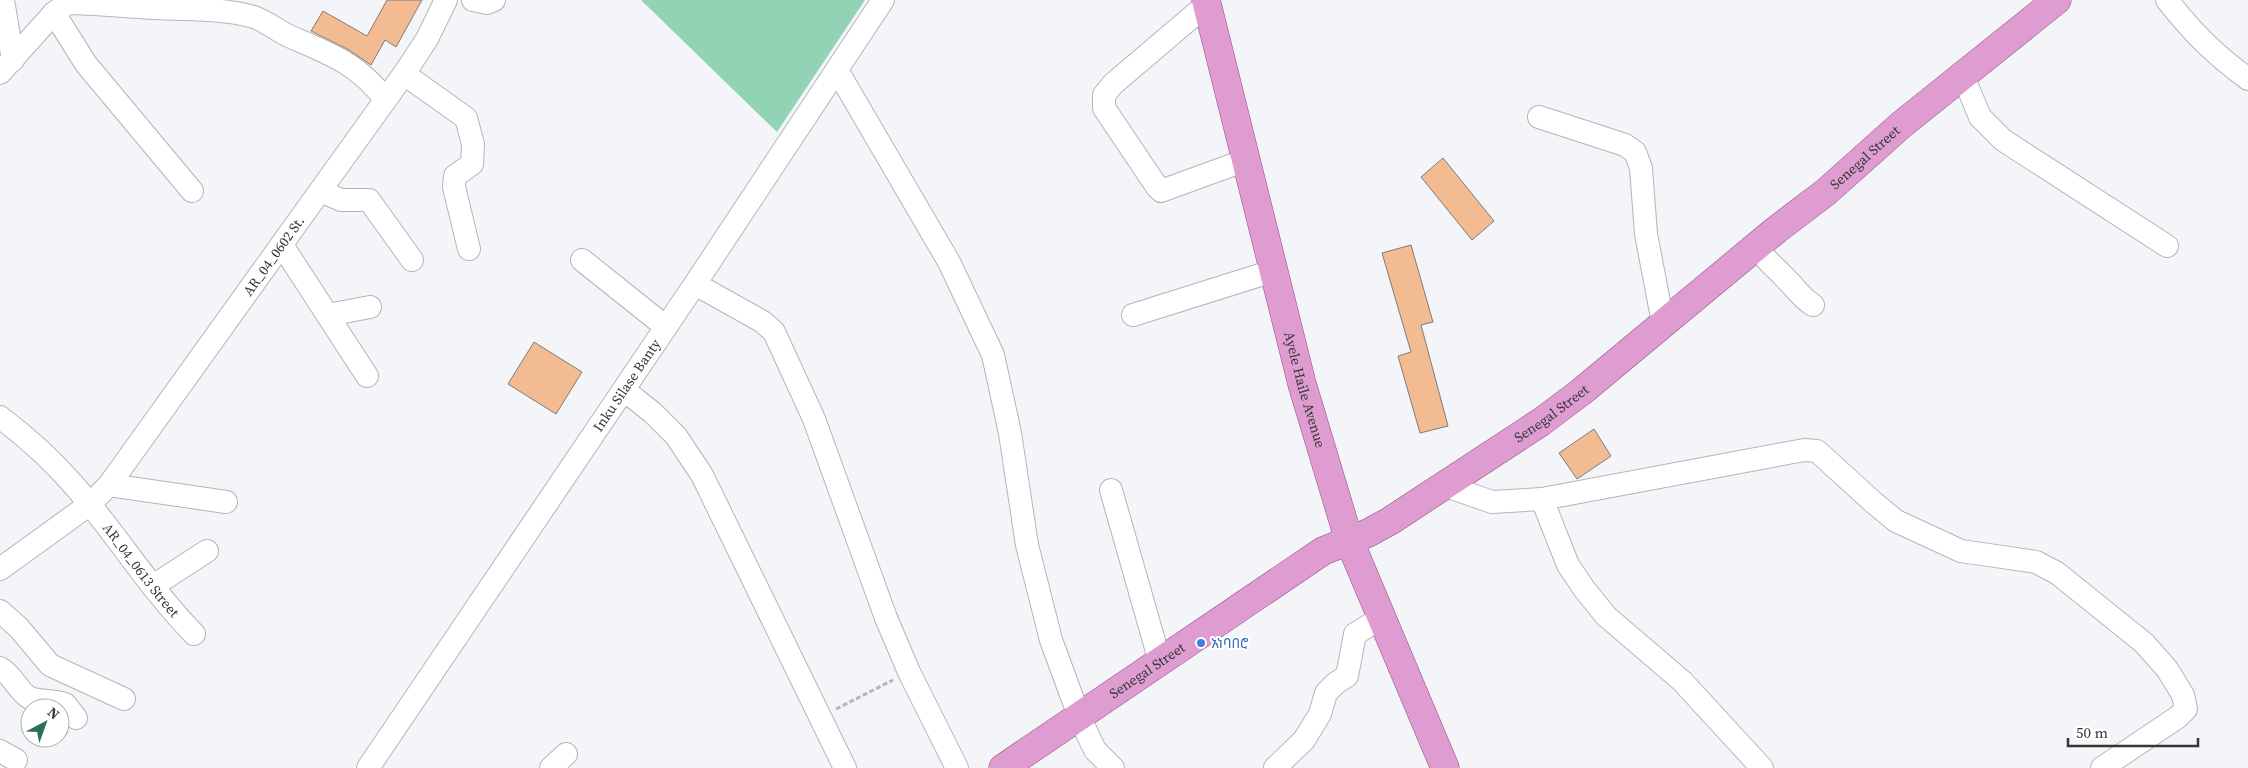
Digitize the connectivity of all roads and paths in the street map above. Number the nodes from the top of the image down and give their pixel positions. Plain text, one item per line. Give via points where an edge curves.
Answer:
1 (3, 0) edge
2 (446, 0) edge
3 (473, 0) edge
4 (494, 0) edge
5 (883, 0) edge
6 (2057, 0) edge
7 (2167, 0) edge
8 (1206, 2) edge
9 (65, 6) edge
10 (6, 67) edge
11 (838, 70) junction
12 (404, 74) junction
13 (1963, 76) junction
14 (2248, 79) edge
15 (385, 99) junction
16 (1539, 118) dead end
17 (1246, 160) junction
18 (192, 191) dead end
19 (321, 191) junction
20 (282, 245) junction
21 (2167, 246) dead end
22 (1757, 247) junction
23 (469, 249) dead end
24 (412, 260) dead end
25 (582, 260) dead end
26 (1273, 271) junction
27 (695, 284) junction
28 (1813, 305) dead end
29 (370, 307) dead end
30 (328, 315) junction
31 (1133, 315) dead end
32 (1663, 323) junction
33 (666, 327) junction
34 (367, 376) dead end
35 (624, 390) junction
36 (0, 417) edge
37 (109, 484) junction
38 (1446, 486) junction
39 (1111, 490) dead end
40 (1542, 499) junction
41 (226, 502) dead end
42 (90, 504) junction
43 (1349, 540) junction
44 (207, 551) dead end
45 (0, 569) edge
46 (153, 586) junction
47 (0, 611) edge
48 (1383, 616) junction
49 (194, 634) dead end
50 (1160, 662) junction
51 (0, 668) edge
52 (909, 672) junction
53 (124, 699) dead end
54 (1079, 716) junction
55 (819, 717) junction
56 (76, 718) dead end
57 (368, 768) edge
58 (845, 768) edge
59 (957, 768) edge
60 (1003, 768) edge
61 (1113, 768) edge
62 (1275, 768) edge
63 (1445, 768) edge
64 (1762, 768) edge
65 (2102, 768) edge

1 - 10 street
2 - 12 street, AR_04_0602 St. via 427,39
3 - 4 street via 486,3
5 - 11 street, Inku Silase Banty
6 - 13 main road, Senegal Street
7 - 14 street via 2191,31
8 - 17 main road, Ayele Haile Avenue
8 - 17 street via 1113,84 1104,95 1104,108 1161,191
9 - 10 street
9 - 15 street via 200,9 254,17 352,66 370,80
9 - 18 street via 86,64
11 - 27 street, Inku Silase Banty
11 - 54 street via 949,262 993,355 1010,433 1030,555 1050,640
12 - 15 street, AR_04_0602 St.
12 - 23 street via 466,118 473,144 472,164 454,176 454,187
13 - 21 street via 1980,117 2003,140
13 - 22 main road, Senegal Street
15 - 19 street, AR_04_0602 St.
16 - 32 street via 1625,145 1635,152
17 - 26 main road, Ayele Haile Avenue
19 - 20 street, AR_04_0602 St.
19 - 24 street via 341,200 369,200
20 - 30 street
20 - 37 street, AR_04_0602 St.
22 - 28 street via 1799,296
22 - 32 main road, Senegal Street
25 - 33 street
26 - 31 street
26 - 43 main road, Ayele Haile Avenue via 1302,384
27 - 33 street, Inku Silase Banty
27 - 52 street via 763,322 774,332 814,419 886,618
29 - 30 street
30 - 34 street
32 - 38 main road, Senegal Street via 1554,412
33 - 35 street, Inku Silase Banty
35 - 55 street via 676,436 702,474
35 - 57 street, Inku Silase Banty
36 - 42 street, AR_04_0613 Street via 64,475
37 - 41 street
37 - 42 street, AR_04_0602 St.
38 - 40 street via 1492,502
38 - 43 main road, Senegal Street via 1390,521
39 - 50 street
40 - 64 street via 1568,565 1590,597 1606,616 1682,681
40 - 65 street via 1817,450 1896,520 1961,551 2036,562 2057,573 2144,643 2167,669 2183,695 2186,709
42 - 45 street, AR_04_0602 St.
42 - 46 street, AR_04_0613 Street
43 - 48 main road, Ayele Haile Avenue
43 - 50 main road, Senegal Street via 1323,551
44 - 46 street
46 - 49 street, AR_04_0613 Street
47 - 53 street via 50,665
48 - 62 street via 1355,634 1347,676 1326,694 1320,714 1304,740
48 - 63 main road, Ayele Haile Avenue
50 - 54 main road, Senegal Street
51 - 56 street via 11,675 25,694 65,704
52 - 55 path
52 - 59 street
54 - 60 main road, Senegal Street
54 - 61 street via 1094,750
55 - 58 street

